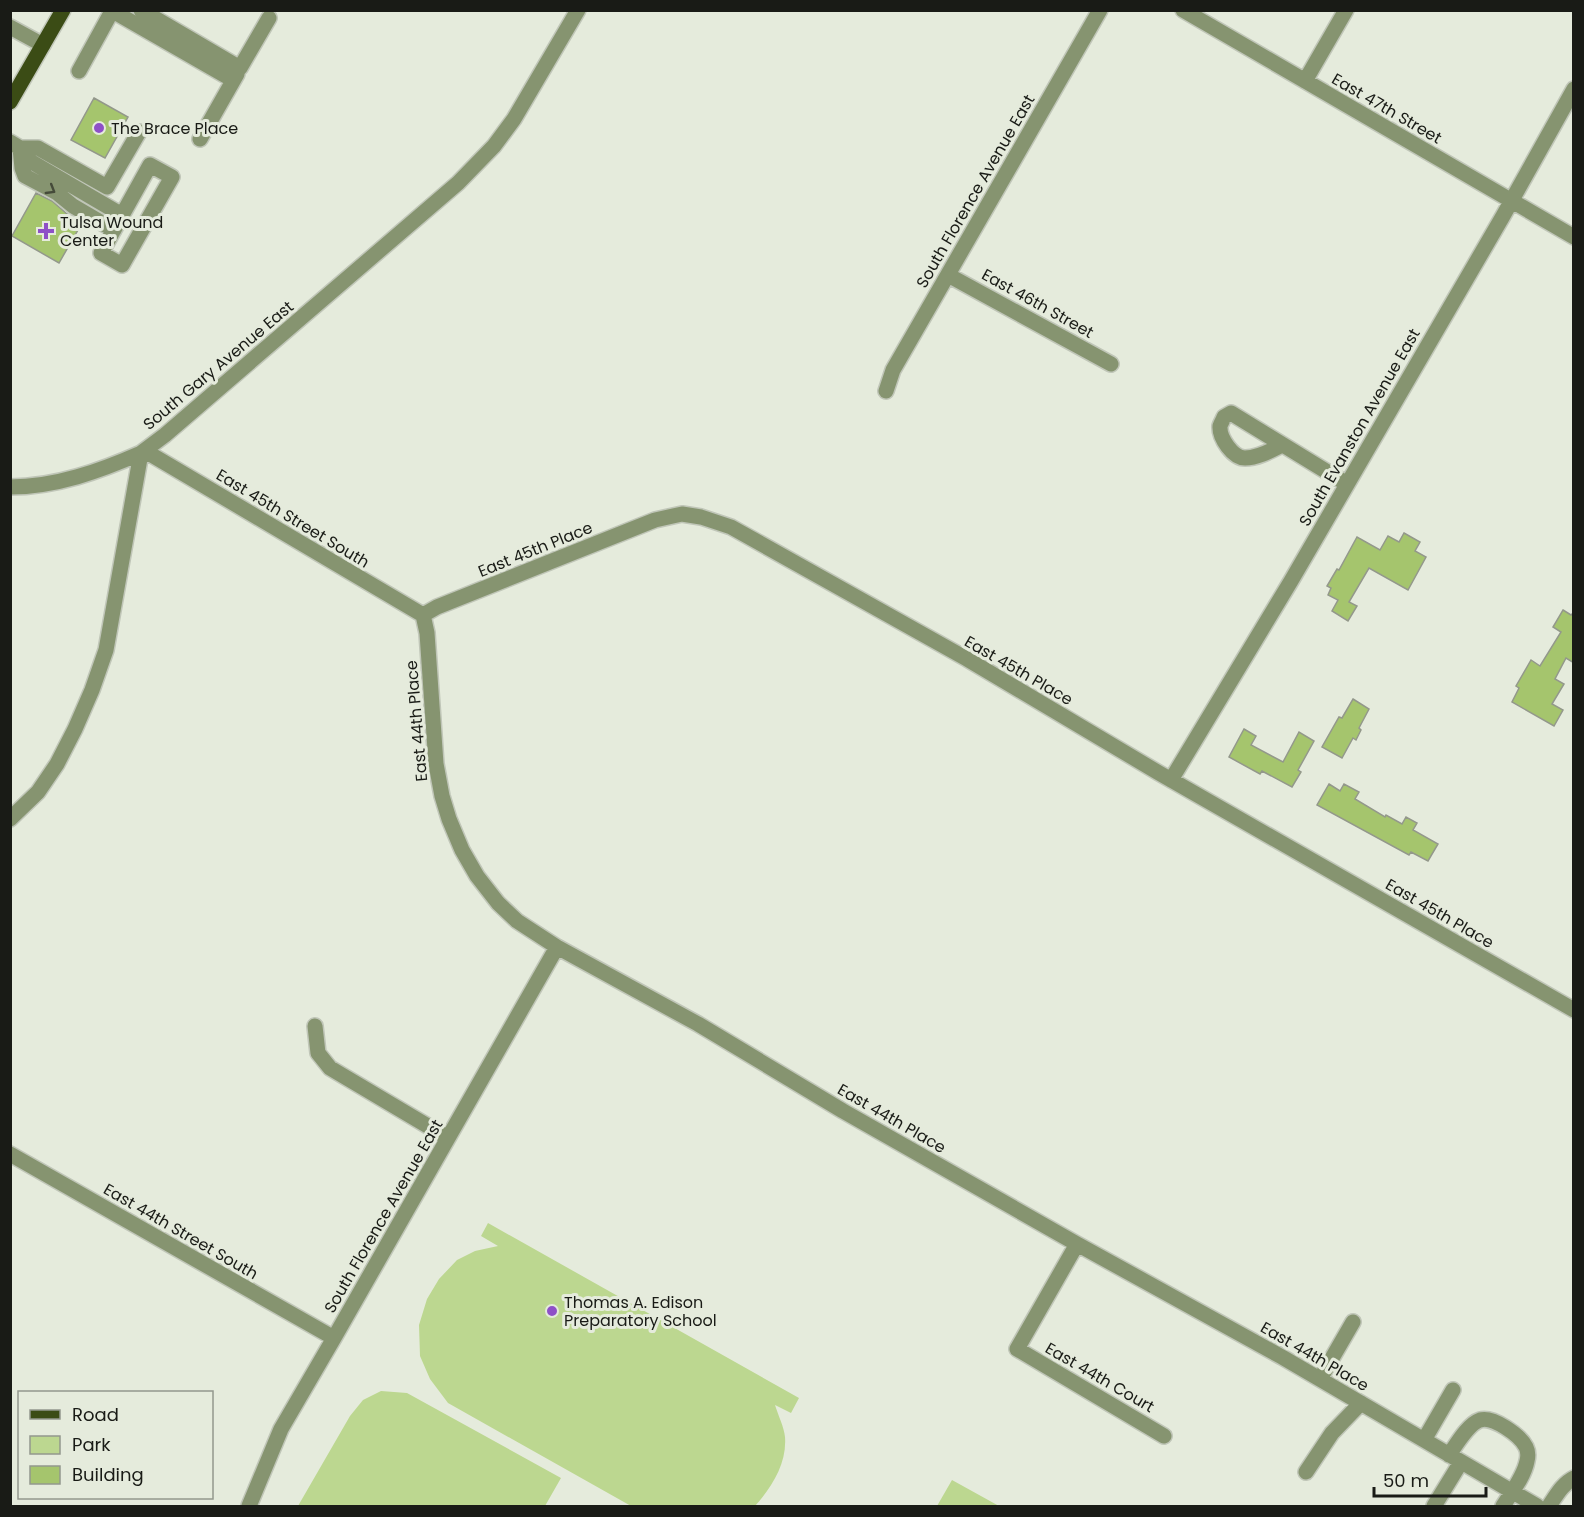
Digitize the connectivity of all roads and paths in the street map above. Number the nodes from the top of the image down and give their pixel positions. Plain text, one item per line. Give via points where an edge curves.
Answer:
1 (63, 10) edge
2 (141, 10) edge
3 (578, 10) edge
4 (1100, 10) edge
5 (1182, 10) edge
6 (1346, 10) edge
7 (111, 11) edge
8 (269, 18) dead end
9 (10, 27) edge
10 (43, 45) junction
11 (79, 71) dead end
12 (236, 74) junction
13 (1305, 81) junction
14 (1573, 91) edge
15 (10, 102) edge
16 (139, 132) dead end
17 (200, 139) dead end
18 (15, 145) edge
19 (1511, 202) junction
20 (122, 215) junction
21 (114, 230) junction
22 (1574, 237) edge
23 (948, 274) junction
24 (1111, 364) dead end
25 (886, 391) dead end
26 (1282, 445) dead end
27 (143, 452) junction
28 (1347, 484) junction
29 (10, 487) edge
30 (423, 615) junction
31 (1171, 780) junction
32 (10, 819) edge
33 (557, 947) junction
34 (1574, 1010) edge
35 (315, 1026) dead end
36 (448, 1138) junction
37 (10, 1154) edge
38 (1077, 1244) junction
39 (1353, 1322) dead end
40 (334, 1338) junction
41 (1320, 1379) junction
42 (1454, 1390) dead end
43 (1361, 1403) junction
44 (1164, 1436) dead end
45 (1424, 1440) junction
46 (1455, 1459) junction
47 (1306, 1472) dead end
48 (1574, 1478) edge
49 (1512, 1492) junction
50 (1532, 1505) edge
51 (249, 1506) edge
52 (1434, 1506) edge
53 (1503, 1506) edge
54 (1548, 1506) edge

1 - 10 main road
2 - 12 street
3 - 27 street, South Gary Avenue East via 514,119 458,183
4 - 23 street, South Florence Avenue East
5 - 13 street, East 47th Street
6 - 13 street
7 - 11 street
7 - 12 street
8 - 12 street
9 - 10 street
10 - 15 main road
12 - 17 street
13 - 19 street, East 47th Street
14 - 19 street, South Evanston Avenue East
16 - 18 street via 107,187 38,148
18 - 20 street via 30,161
18 -> 21 street via 25,176
19 - 22 street, East 47th Street
19 - 28 street, South Evanston Avenue East
20 - 21 street
20 - 21 street via 150,165 172,177 123,265 101,253
23 - 24 street, East 46th Street
23 - 25 street, South Florence Avenue East via 892,370
26 - 28 street
27 - 29 street via 69,479
27 - 30 street, East 45th Street South
27 - 32 street, South Gary Avenue East via 106,650 57,764 38,792
28 - 31 street, South Evanston Avenue East
30 - 31 street, East 45th Place via 656,520 682,514 701,517 730,527 967,659
30 - 33 street, East 44th Place via 436,764 449,819 477,876 498,903 517,921
31 - 34 street, East 45th Place
33 - 36 street, South Florence Avenue East
33 - 38 street, East 44th Place via 698,1024
35 - 36 street via 318,1053 330,1068
36 - 40 street, South Florence Avenue East
37 - 40 street, East 44th Street South
38 - 41 street, East 44th Place
38 - 44 street, East 44th Court via 1017,1349
39 - 41 street
40 - 51 street, South Florence Avenue East via 281,1429
41 - 43 street, East 44th Place
42 - 45 street
43 - 45 street, East 44th Place
43 - 47 street via 1332,1433
45 - 46 street, East 44th Place
46 - 49 street, East 44th Place
46 - 49 street via 1463,1435 1477,1421 1486,1419 1500,1424 1527,1449 1527,1461
46 - 52 street
48 - 54 street
49 - 50 street, East 44th Place
49 - 53 street

